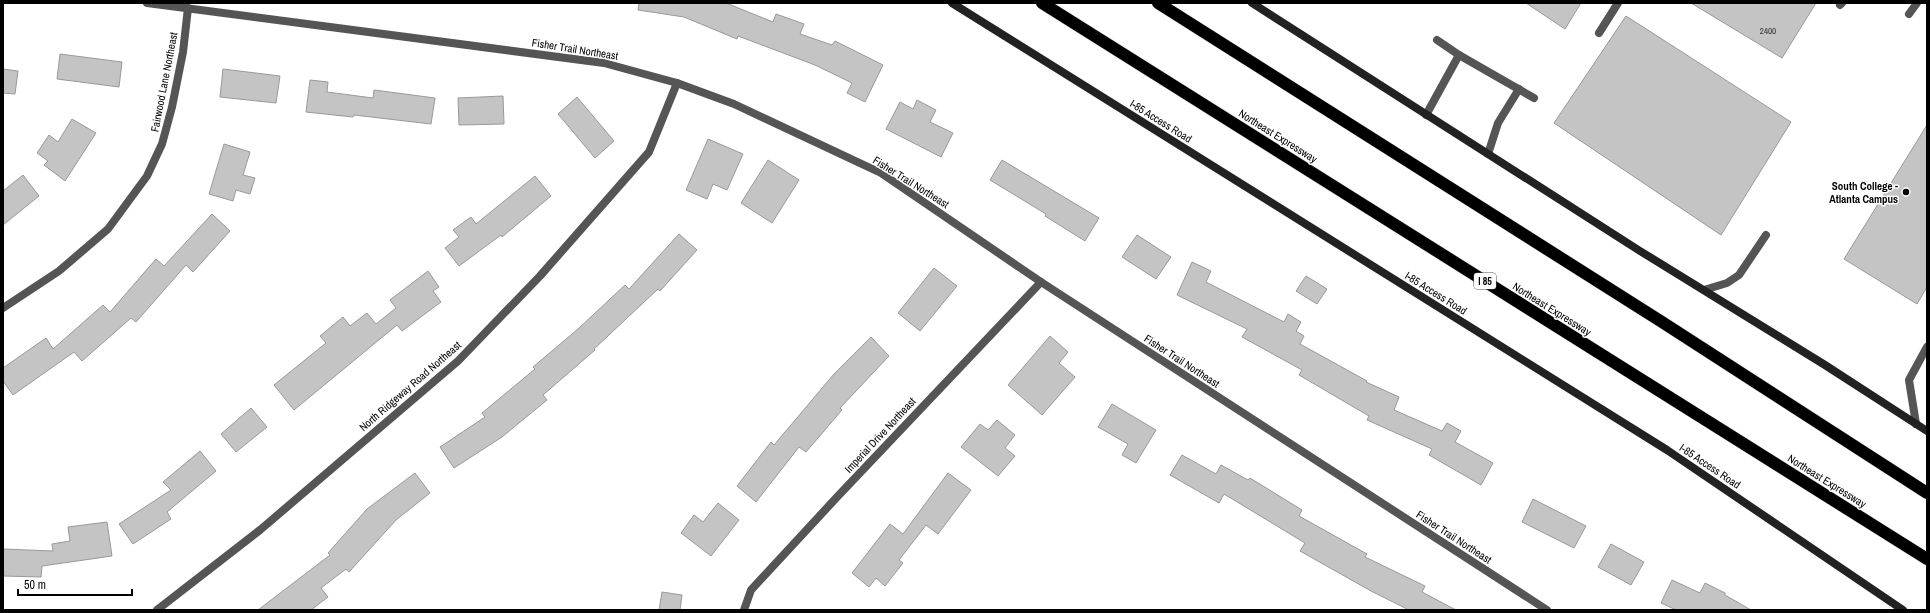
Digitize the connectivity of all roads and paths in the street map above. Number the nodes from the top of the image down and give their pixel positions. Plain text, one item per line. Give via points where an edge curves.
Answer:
1 (147, 3) edge
2 (952, 3) edge
3 (1042, 3) edge
4 (1158, 3) edge
5 (1252, 3) edge
6 (1618, 3) edge
7 (1917, 3) edge
8 (188, 8) junction
9 (1909, 14) dead end
10 (1599, 33) dead end
11 (1437, 40) dead end
12 (1459, 55) junction
13 (677, 83) junction
14 (1519, 90) junction
15 (1534, 98) dead end
16 (1426, 115) junction
17 (1488, 154) junction
18 (1766, 235) dead end
19 (1041, 282) junction
20 (1704, 290) junction
21 (3, 308) edge
22 (1927, 347) edge
23 (1916, 424) junction
24 (1927, 431) edge
25 (1927, 493) edge
26 (1927, 559) edge
27 (157, 610) edge
28 (744, 610) edge
29 (1547, 610) edge
30 (1903, 610) edge

1 - 8 street, Fisher Trail Northeast
2 - 30 main road, I-85 Access Road via 1667,450
3 - 26 highway, Northeast Expressway / I 85
4 - 25 highway
5 - 16 main road
6 - 10 street
7 - 9 street
8 - 13 street, Fisher Trail Northeast via 604,63
8 - 21 street, Fairwood Lane Northeast via 183,52 172,107 162,144 147,176 108,229 59,271
11 - 12 street
12 - 14 street
12 - 16 street
13 - 19 street, Fisher Trail Northeast via 734,104 881,174
13 - 27 street, North Ridgeway Road Northeast via 649,152 540,276 458,361 260,530
14 - 15 street
14 - 17 street via 1498,123
16 - 17 main road
17 - 20 main road
18 - 20 street via 1739,275 1727,283
19 - 28 street, Imperial Drive Northeast via 751,590
19 - 29 street, Fisher Trail Northeast
20 - 23 main road
22 - 23 street via 1909,380
23 - 24 main road

